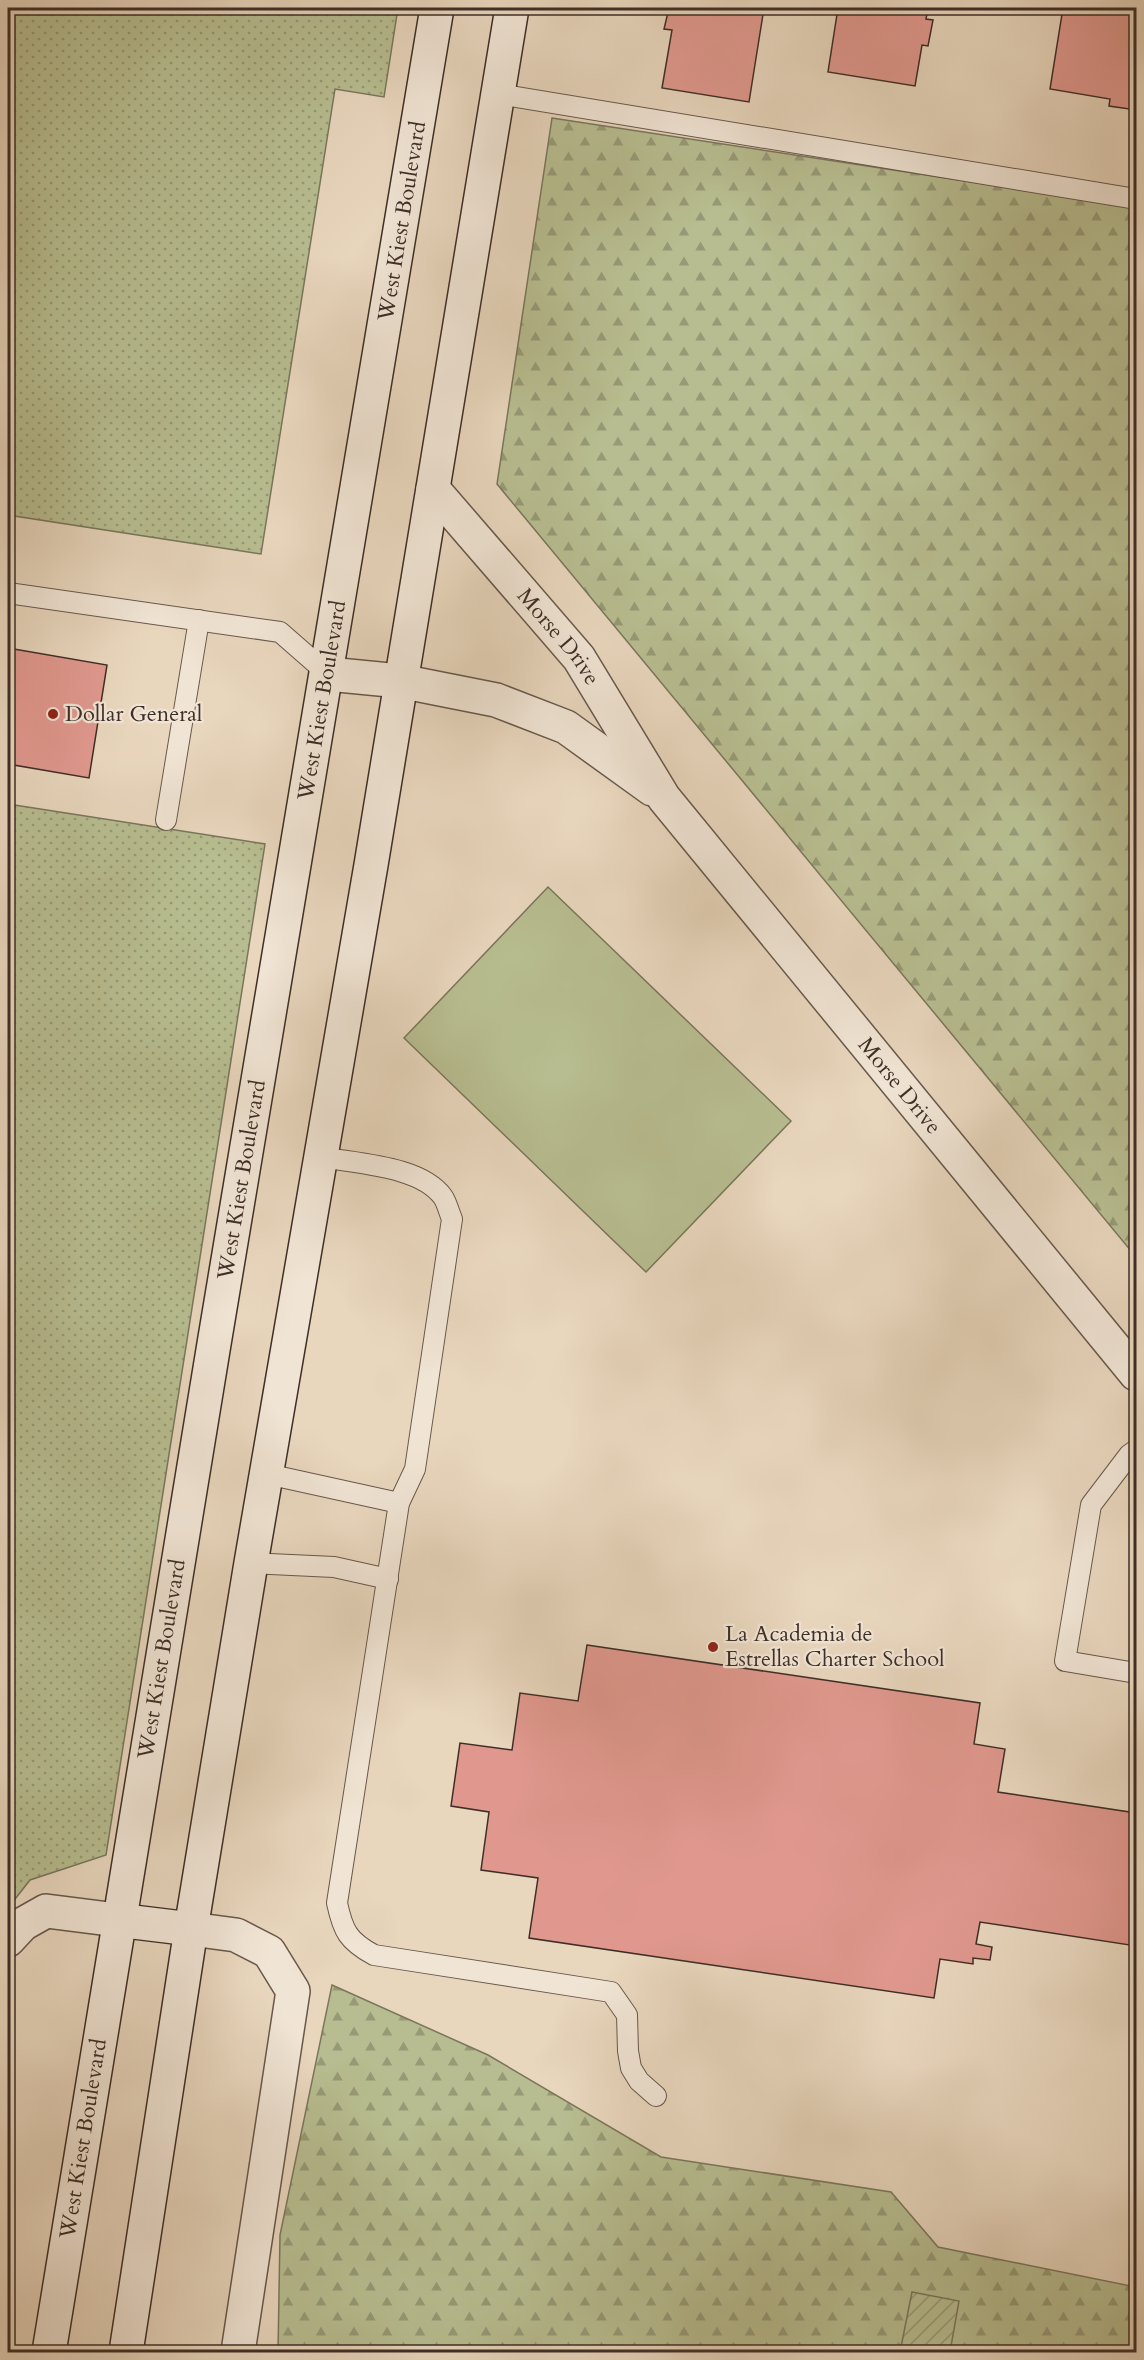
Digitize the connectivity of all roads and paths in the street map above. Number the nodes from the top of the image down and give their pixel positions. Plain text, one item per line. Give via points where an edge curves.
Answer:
1 (437, 8) edge
2 (512, 8) edge
3 (498, 94) junction
4 (1137, 199) edge
5 (433, 489) junction
6 (8, 592) edge
7 (199, 620) junction
8 (328, 675) junction
9 (400, 681) junction
10 (664, 798) junction
11 (166, 820) dead end
12 (322, 1157) junction
13 (1137, 1374) edge
14 (1137, 1450) edge
15 (267, 1474) junction
16 (399, 1503) junction
17 (250, 1563) junction
18 (388, 1579) junction
19 (1137, 1673) edge
20 (117, 1920) junction
21 (191, 1929) junction
22 (8, 1940) edge
23 (657, 2096) dead end
24 (49, 2352) edge
25 (126, 2352) edge
26 (238, 2352) edge

1 - 8 main road, West Kiest Boulevard
2 - 3 main road
3 - 4 lane
3 - 5 main road
5 - 9 main road
5 - 10 main road, Morse Drive via 579,658
6 - 7 lane
7 - 8 lane via 280,632
7 - 11 lane
8 - 9 main road, Morse Drive
8 - 20 main road, West Kiest Boulevard
9 - 10 main road, Morse Drive via 496,700 566,727
9 - 12 main road
10 - 13 main road, Morse Drive
12 - 15 main road
12 - 16 lane via 425,1179 444,1197 452,1219 415,1469
14 - 19 lane via 1091,1505 1065,1661
15 - 16 lane
15 - 17 main road
16 - 18 lane
17 - 18 lane via 334,1567
17 - 21 main road
18 - 23 lane via 337,1903 342,1926 355,1944 374,1955 611,1992 627,2015 631,2067 639,2081
20 - 21 main road
20 - 22 main road via 46,1911 23,1924
20 - 24 main road, West Kiest Boulevard
21 - 25 main road
21 - 26 main road via 236,1935 269,1952 293,1991

